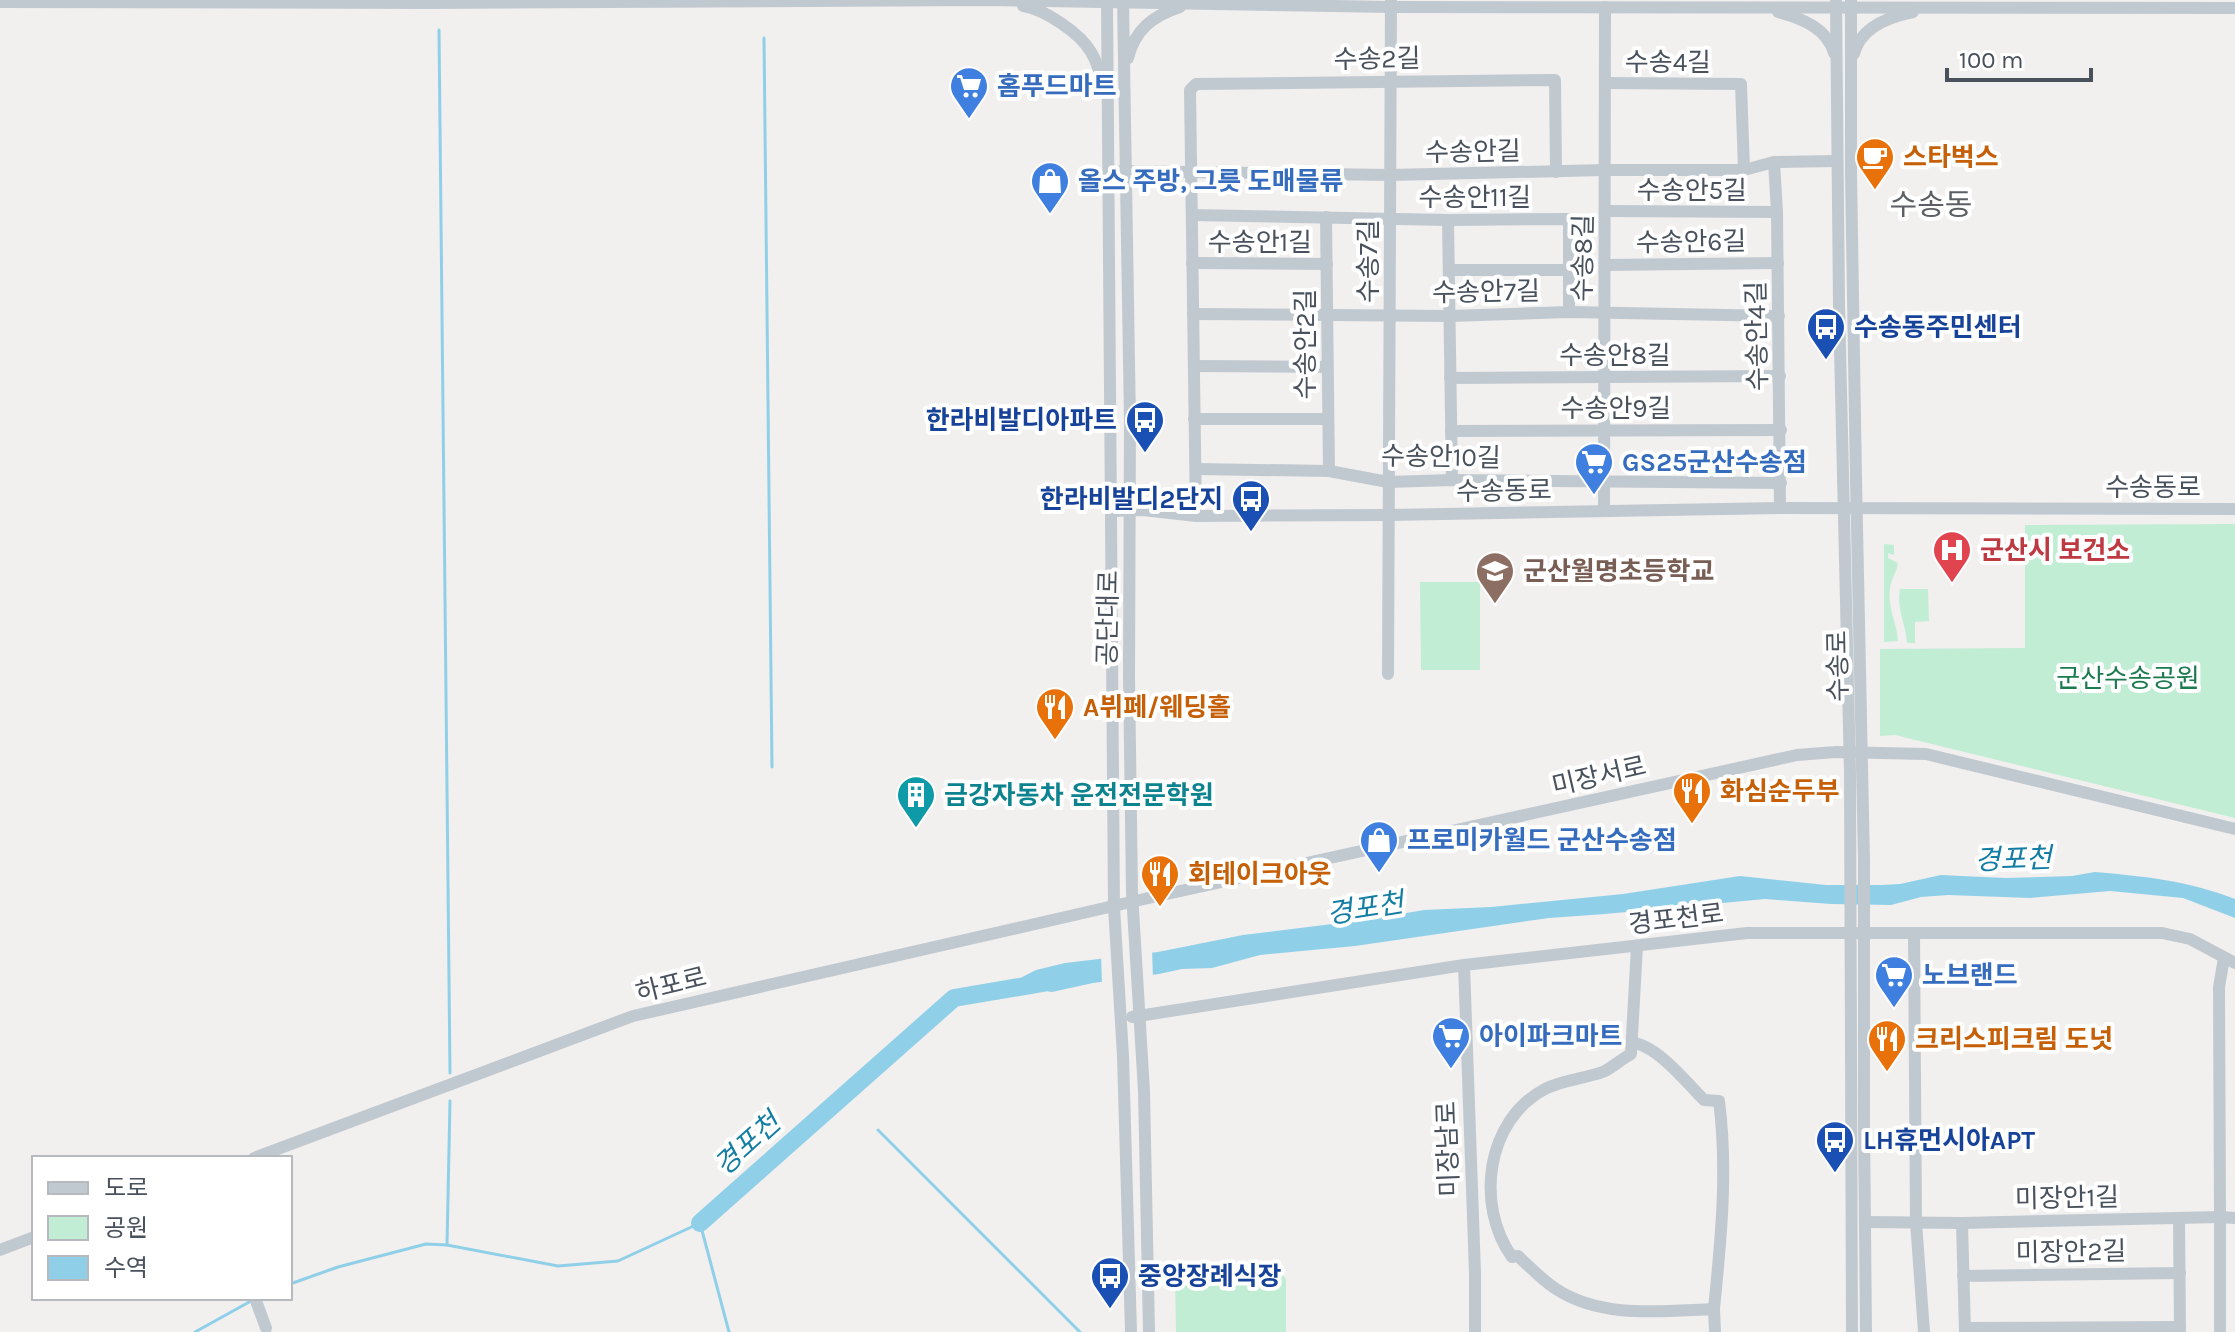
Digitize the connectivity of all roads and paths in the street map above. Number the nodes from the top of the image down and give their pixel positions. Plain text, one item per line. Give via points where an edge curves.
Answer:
1 (985, 0) edge
2 (457, 1) edge
3 (0, 2) edge
4 (1107, 2) edge
5 (1123, 2) edge
6 (1203, 3) junction
7 (1391, 3) edge
8 (1836, 3) edge
9 (1851, 3) edge
10 (1605, 7) junction
11 (1755, 7) junction
12 (1929, 8) junction
13 (2235, 8) edge
14 (1836, 68) junction
15 (1851, 69) junction
16 (1391, 81) junction
17 (1605, 83) junction
18 (1125, 89) junction
19 (1108, 119) junction
20 (1837, 161) junction
21 (1774, 162) junction
22 (1109, 170) junction
23 (1605, 170) junction
24 (1744, 170) junction
25 (1126, 171) junction
26 (1190, 171) junction
27 (1556, 172) junction
28 (1390, 175) junction
29 (1606, 211) junction
30 (1777, 212) junction
31 (1192, 215) junction
32 (1326, 217) junction
33 (1390, 219) junction
34 (1448, 220) junction
35 (1192, 263) junction
36 (1778, 263) junction
37 (1327, 264) junction
38 (1605, 265) junction
39 (1449, 270) junction
40 (1569, 270) junction
41 (1569, 312) junction
42 (1193, 314) junction
43 (1328, 314) junction
44 (1604, 314) junction
45 (1390, 315) junction
46 (1450, 316) junction
47 (1779, 316) junction
48 (1195, 366) junction
49 (1327, 367) junction
50 (1780, 376) junction
51 (1605, 377) junction
52 (1450, 378) junction
53 (1194, 419) junction
54 (1328, 419) junction
55 (1605, 430) junction
56 (1781, 430) junction
57 (1451, 431) junction
58 (1196, 469) junction
59 (1329, 471) junction
60 (1452, 480) junction
61 (1605, 481) junction
62 (1388, 482) junction
63 (1781, 483) junction
64 (1780, 508) junction
65 (1850, 508) junction
66 (2235, 509) edge
67 (1111, 511) junction
68 (1131, 511) junction
69 (1604, 511) junction
70 (1388, 515) junction
71 (1196, 516) junction
72 (1388, 674) dead end
73 (1855, 752) junction
74 (2235, 829) edge
75 (1132, 902) junction
76 (1114, 907) junction
77 (1858, 929) junction
78 (1914, 934) junction
79 (1637, 946) junction
80 (2230, 960) edge
81 (1464, 965) junction
82 (1120, 1016) junction
83 (1140, 1016) junction
84 (1632, 1043) junction
85 (259, 1156) edge
86 (2220, 1217) junction
87 (2179, 1218) junction
88 (2235, 1218) edge
89 (1865, 1222) junction
90 (1916, 1222) junction
91 (1962, 1223) junction
92 (32, 1238) edge
93 (0, 1250) edge
94 (2180, 1273) junction
95 (1963, 1276) junction
96 (256, 1300) edge
97 (1714, 1309) junction
98 (266, 1328) dead end
99 (1965, 1330) edge
100 (2180, 1330) edge
101 (1131, 1332) edge
102 (1149, 1332) edge
103 (1475, 1332) edge
104 (1715, 1332) edge
105 (1852, 1332) edge
106 (1866, 1332) edge
107 (1924, 1332) edge
108 (2220, 1332) edge

1 - 2 street
1 - 4 street
1 - 19 street via 1031,7 1077,36 1090,50 1102,78
2 - 3 street
4 - 5 street
4 - 19 street, 공단대로
5 - 6 street
5 - 18 street, 공단대로
6 - 7 street
6 - 18 street via 1168,11 1141,30 1132,42
7 - 10 street
7 - 16 street, 수송7길
8 - 9 street
8 - 11 street
8 - 14 street, 수송로
9 - 12 street
9 - 15 street, 수송로
10 - 11 street
10 - 17 street, 수송8길
11 - 14 street via 1817,28 1830,42
12 - 13 street
12 - 15 street via 1869,29 1856,46
14 - 20 street, 수송로
15 - 65 street, 수송로
16 - 26 street, 수송2길 via 1196,84 1190,90
16 - 27 street, 수송2길 via 1555,80
16 - 28 street, 수송7길
17 - 23 street, 수송8길
17 - 24 street, 수송4길 via 1741,84
18 - 25 street, 공단대로
19 - 22 street, 공단대로
20 - 21 street, 수송안길
20 - 65 street, 수송로
21 - 24 street, 수송안길
21 - 30 street, 수송안4길
22 - 25 street, 수송안길
22 - 67 street, 공단대로
23 - 24 street, 수송안길
23 - 27 street, 수송안길
23 - 29 street, 수송8길
25 - 26 street, 수송안길
25 - 68 street, 공단대로
26 - 28 street, 수송안길
26 - 31 street, 수송안1길
27 - 28 street, 수송안길
28 - 33 street, 수송7길
29 - 30 street, 수송안5길
29 - 38 street, 수송8길
30 - 36 street, 수송안4길
31 - 32 street, 수송안11길
31 - 35 street, 수송안1길
32 - 33 street, 수송안11길
32 - 37 street, 수송안2길
33 - 34 street, 수송안11길
33 - 45 street, 수송7길
34 - 39 street
34 - 40 street, 수송안11길 via 1569,219
35 - 37 street, 수송안1길
35 - 42 street, 수송안1길
36 - 38 street, 수송안6길
36 - 47 street, 수송안4길
37 - 43 street, 수송안2길
38 - 44 street, 수송8길
39 - 40 street
39 - 46 street
40 - 41 street, 수송안11길
41 - 44 street, 수송안7길
41 - 46 street, 수송안7길
42 - 43 street, 수송안7길
42 - 48 street, 수송안1길
43 - 45 street, 수송안7길
43 - 49 street, 수송안2길
44 - 47 street, 수송안7길
44 - 51 street, 수송8길
45 - 46 street, 수송안7길
45 - 62 street, 수송7길
46 - 52 street
47 - 50 street, 수송안4길
48 - 49 street
48 - 53 street, 수송안1길
49 - 54 street, 수송안2길
50 - 51 street, 수송안8길
50 - 56 street, 수송안4길
51 - 52 street, 수송안8길
51 - 55 street, 수송8길
52 - 57 street
53 - 54 street
53 - 58 street, 수송안1길
54 - 59 street, 수송안2길
55 - 56 street, 수송안9길
55 - 57 street, 수송안9길
55 - 61 street, 수송8길
56 - 63 street, 수송안4길
57 - 60 street
58 - 59 street, 수송안10길
58 - 71 street, 수송안1길
59 - 62 street, 수송안10길
60 - 61 street, 수송안10길
60 - 62 street, 수송안10길
61 - 63 street, 수송안10길
61 - 69 street, 수송8길
62 - 70 street, 수송7길
63 - 64 street, 수송안4길
64 - 65 street, 수송동로
64 - 69 street, 수송동로
65 - 66 street, 수송동로
65 - 73 street, 수송로
67 - 68 street, 수송동로
67 - 76 street, 공단대로
68 - 71 street, 수송동로
68 - 75 street, 공단대로
69 - 70 street, 수송동로
70 - 71 street, 수송동로
70 - 72 street, 수송7길
73 - 74 street, 미장서로 via 1926,754
73 - 75 street, 미장서로 via 1771,760
73 - 77 street, 수송로 via 1850,861
73 - 77 street, 수송로 via 1864,861
75 - 76 street, 미장서로
75 - 83 street, 공단대로
76 - 82 street, 공단대로
76 - 85 street, 하포로 via 633,1016
77 - 78 street, 경포천로
77 - 79 street, 경포천로 via 1747,933
77 - 89 street, 수송로
77 - 105 street, 수송로
78 - 80 street, 경포천로 via 2162,933 2190,939
78 - 90 street
79 - 81 street, 경포천로
79 - 84 street
80 - 86 street via 2219,987
81 - 83 street, 경포천로
81 - 103 street, 미장남로
82 - 83 street, 경포천로
82 - 101 street, 공단대로
83 - 102 street, 공단대로
84 - 97 street via 1642,1043 1659,1056 1704,1100 1719,1101 1723,1215
84 - 97 street via 1631,1054 1605,1071 1542,1090 1512,1117 1494,1154 1494,1220 1512,1257 1518,1256 1569,1297 1616,1310
86 - 87 street, 미장안1길
86 - 88 street, 미장안1길
86 - 108 street
87 - 91 street, 미장안1길
87 - 94 street
89 - 90 street, 미장안1길
89 - 106 street, 수송로
90 - 91 street, 미장안1길
90 - 107 street
91 - 95 street
92 - 93 street
94 - 95 street, 미장안2길
94 - 100 street
95 - 99 street
96 - 98 street
97 - 104 street
99 - 100 street

